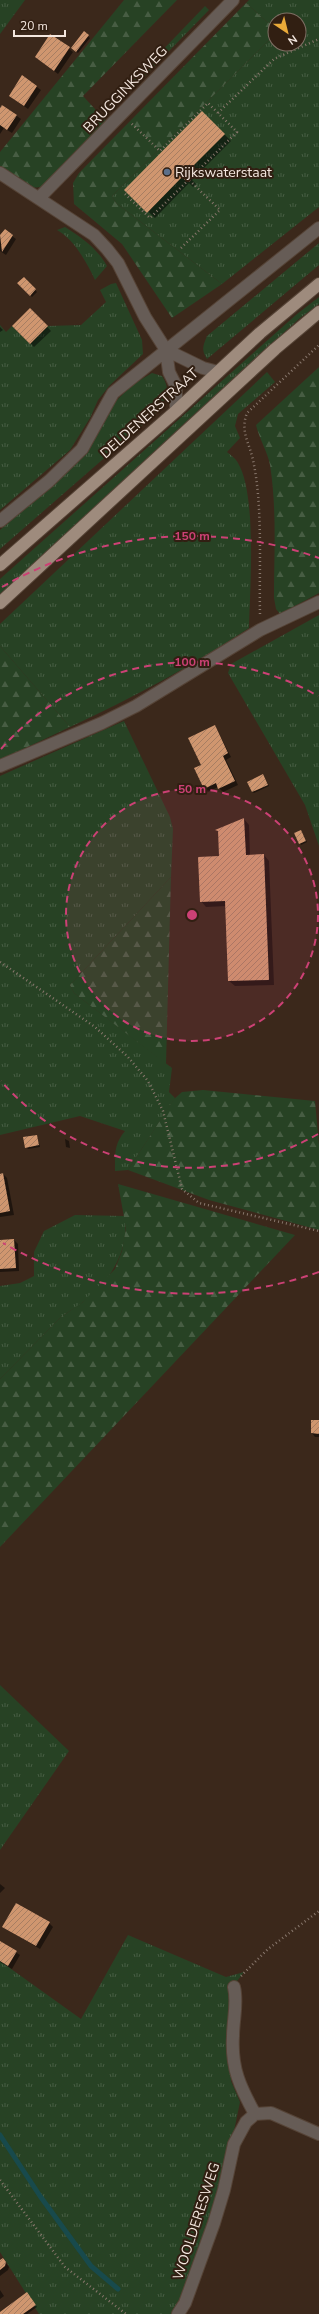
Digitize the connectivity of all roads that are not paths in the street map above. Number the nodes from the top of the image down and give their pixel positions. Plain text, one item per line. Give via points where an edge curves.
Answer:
1 (233, 0) edge
2 (0, 173) edge
3 (39, 198) junction
4 (319, 228) edge
5 (319, 284) edge
6 (319, 312) edge
7 (166, 350) junction
8 (218, 372) junction
9 (176, 411) junction
10 (0, 521) edge
11 (0, 565) edge
12 (21, 584) junction
13 (319, 602) edge
14 (0, 603) edge
15 (0, 608) edge
16 (0, 766) edge
17 (234, 1987) road end
18 (255, 2114) junction
19 (319, 2134) edge
20 (178, 2314) edge

1 - 3 street, BRUGGINKSWEG
2 - 3 street
3 - 7 street via 94,235 107,249 118,263 145,317
4 - 7 street
5 - 8 main road, DELDENERSTRAAT
6 - 12 main road via 275,349
7 - 8 street via 203,368
7 - 9 street via 169,372 176,386
7 - 10 street via 113,393 82,449 49,481
8 - 9 main road, DELDENERSTRAAT
9 - 11 main road, DELDENERSTRAAT
12 - 14 main road
12 - 15 main road
13 - 16 street via 260,630 136,706
17 - 18 street via 235,2072
18 - 19 street via 271,2113
18 - 20 street, WOOLDERESWEG via 238,2133 214,2223 185,2303

